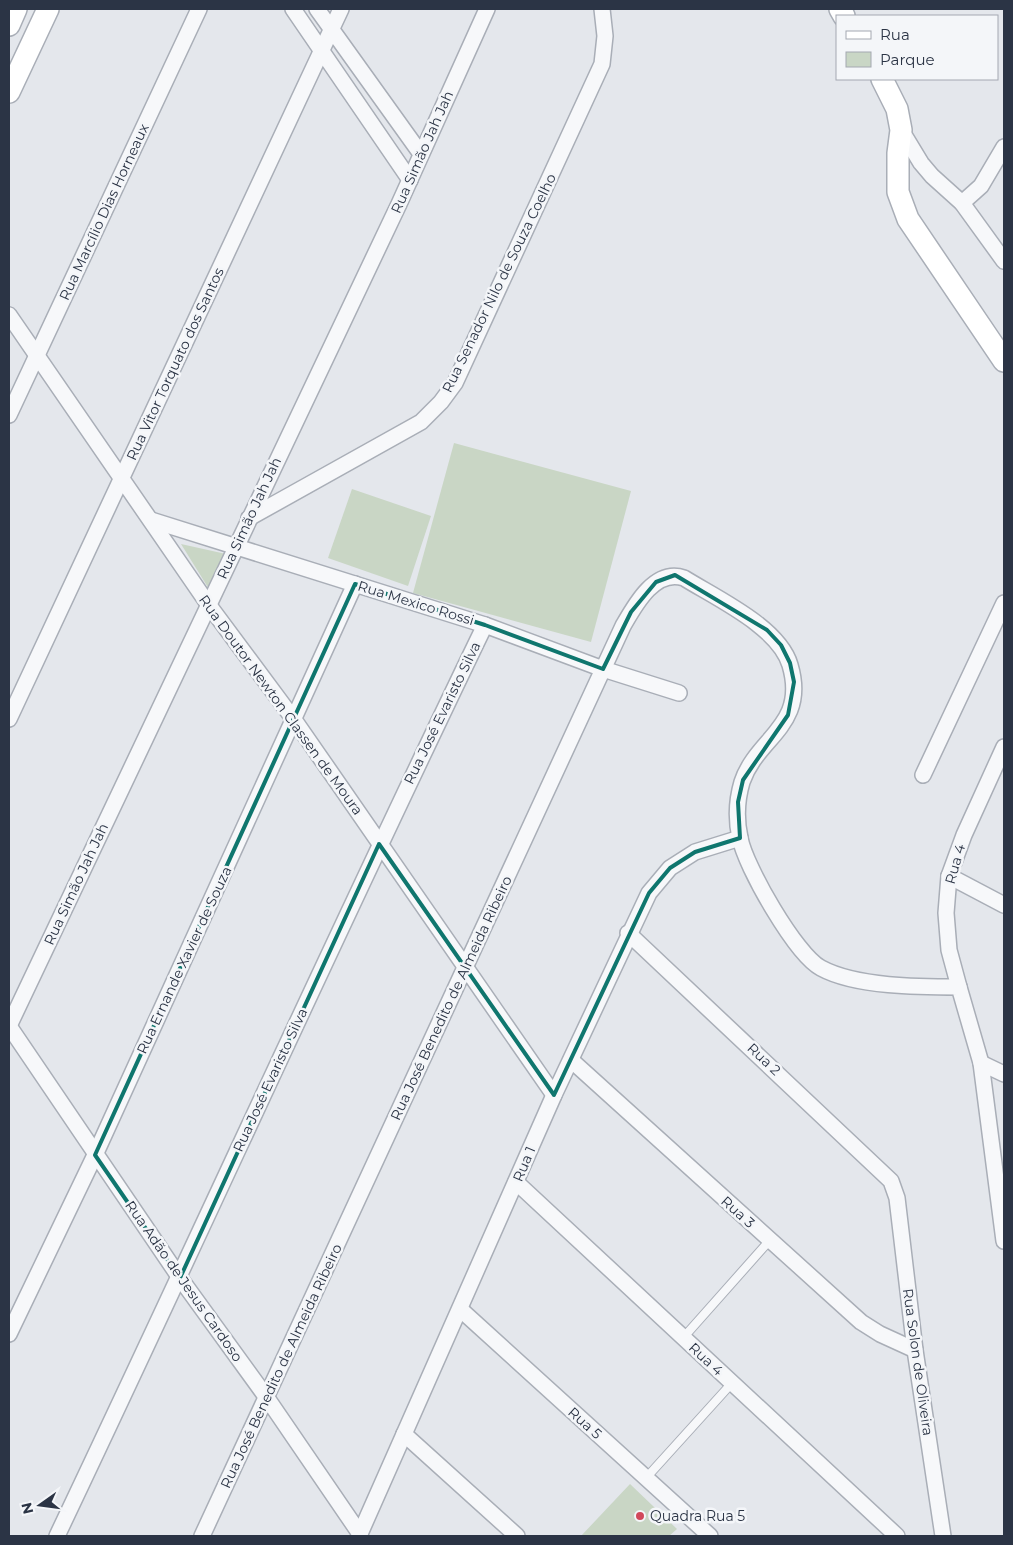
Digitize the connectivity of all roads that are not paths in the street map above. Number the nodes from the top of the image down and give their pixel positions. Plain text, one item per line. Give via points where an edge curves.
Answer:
1 (16, 9) edge
2 (48, 9) edge
3 (199, 9) edge
4 (293, 9) edge
5 (317, 9) edge
6 (341, 9) edge
7 (488, 9) edge
8 (602, 9) edge
9 (9, 25) edge
10 (332, 29) junction
11 (322, 53) junction
12 (882, 80) edge
13 (9, 92) edge
14 (901, 130) junction
15 (1004, 147) edge
16 (420, 154) junction
17 (410, 180) junction
18 (962, 203) junction
19 (1004, 261) edge
20 (9, 315) edge
21 (36, 356) junction
22 (1004, 361) edge
23 (9, 415) edge
24 (121, 478) junction
25 (249, 518) junction
26 (151, 520) junction
27 (236, 546) junction
28 (355, 584) junction
29 (1004, 603) edge
30 (208, 604) junction
31 (485, 625) junction
32 (602, 669) junction
33 (679, 693) dead end
34 (9, 719) edge
35 (295, 721) junction
36 (1004, 747) edge
37 (923, 775) dead end
38 (740, 838) junction
39 (379, 844) junction
40 (949, 876) junction
41 (1004, 905) edge
42 (628, 933) junction
43 (465, 968) junction
44 (959, 988) junction
45 (9, 1026) edge
46 (571, 1060) junction
47 (981, 1063) junction
48 (1004, 1074) edge
49 (554, 1095) junction
50 (95, 1155) junction
51 (516, 1182) junction
52 (895, 1188) joint
53 (770, 1240) junction
54 (1004, 1241) edge
55 (180, 1278) junction
56 (460, 1309) junction
57 (9, 1334) edge
58 (683, 1338) junction
59 (915, 1350) junction
60 (732, 1383) junction
61 (267, 1398) junction
62 (404, 1434) junction
63 (646, 1478) junction
64 (360, 1535) edge
65 (57, 1536) edge
66 (202, 1536) edge
67 (517, 1536) edge
68 (710, 1536) edge
69 (897, 1536) edge
70 (942, 1536) edge

1 - 9 main road
2 - 13 main road
3 - 21 street, Rua Marcílio Dias Horneaux
4 - 11 street
5 - 10 street
6 - 10 street, Rua Vitor Torquato dos Santos
7 - 16 street, Rua Simão Jah Jah
8 - 25 street, Rua Senador Nilo de Souza Coelho via 605,36 602,64 446,396 421,422
10 - 11 street, Rua Vitor Torquato dos Santos
10 - 16 street
11 - 17 street
11 - 24 street, Rua Vitor Torquato dos Santos
12 - 14 main road via 897,109
14 - 18 street via 920,163
14 - 22 main road via 898,180 902,206
15 - 18 street via 981,186
16 - 17 street, Rua Simão Jah Jah
17 - 25 street, Rua Simão Jah Jah
18 - 19 street
20 - 21 street, Rua Doutor Newton Classen de Moura
21 - 23 street, Rua Marcílio Dias Horneaux
21 - 24 street, Rua Doutor Newton Classen de Moura
24 - 26 street, Rua Doutor Newton Classen de Moura
24 - 34 street, Rua Vitor Torquato dos Santos
25 - 27 street, Rua Simão Jah Jah
26 - 27 street, Rua Mexico Rossi
26 - 30 street, Rua Doutor Newton Classen de Moura
27 - 28 street, Rua Mexico Rossi
27 - 30 street, Rua Simão Jah Jah
28 - 31 street, Rua Mexico Rossi
28 - 35 street, Rua Ernande Xavier de Souza
29 - 37 street
30 - 35 street, Rua Doutor Newton Classen de Moura
30 - 45 street, Rua Simão Jah Jah
31 - 32 street, Rua Mexico Rossi
31 - 39 street, Rua José Evaristo Silva
32 - 33 street, Rua Mexico Rossi
32 - 38 street, Rua José Benedito de Almeida Ribeiro via 631,612 665,576 684,578 767,630 781,645 790,663 794,682 788,715 743,780 738,802
32 - 43 street, Rua José Benedito de Almeida Ribeiro
35 - 39 street, Rua Doutor Newton Classen de Moura
35 - 50 street, Rua Ernande Xavier de Souza
36 - 40 street, Rua 4
38 - 42 street, Rua 1 via 695,852 670,868 649,893
38 - 44 street via 748,861 784,926 802,952 820,968 848,978 914,987
39 - 43 street, Rua Doutor Newton Classen de Moura
39 - 55 street, Rua José Evaristo Silva
40 - 41 street
40 - 44 street, Rua 4 via 946,913 949,950
42 - 46 street, Rua 1
42 - 52 street, Rua 2 via 885,1172
43 - 49 street, Rua Doutor Newton Classen de Moura
43 - 61 street, Rua José Benedito de Almeida Ribeiro
44 - 47 street, Rua 4
45 - 50 street, Rua Adão de Jesus Cardoso
46 - 49 street, Rua 1
46 - 53 street, Rua 3
47 - 48 street
47 - 54 street, Rua 4
49 - 51 street, Rua 1
50 - 55 street, Rua Adão de Jesus Cardoso
50 - 57 street, Rua Ernande Xavier de Souza
51 - 56 street, Rua 1
51 - 58 street, Rua 4
52 - 59 street, Rua Solon de Oliveira
53 - 58 lane
53 - 59 street, Rua 3 via 861,1322
55 - 61 street, Rua Adão de Jesus Cardoso
55 - 65 street, Rua José Evaristo Silva
56 - 62 street, Rua 1
56 - 63 street, Rua 5
58 - 60 street, Rua 4
59 - 70 street, Rua Solon de Oliveira
60 - 63 lane
60 - 69 street, Rua 4
61 - 64 street, Rua Adão de Jesus Cardoso
61 - 66 street, Rua José Benedito de Almeida Ribeiro
62 - 64 street, Rua 1
62 - 67 street
63 - 68 street, Rua 5

